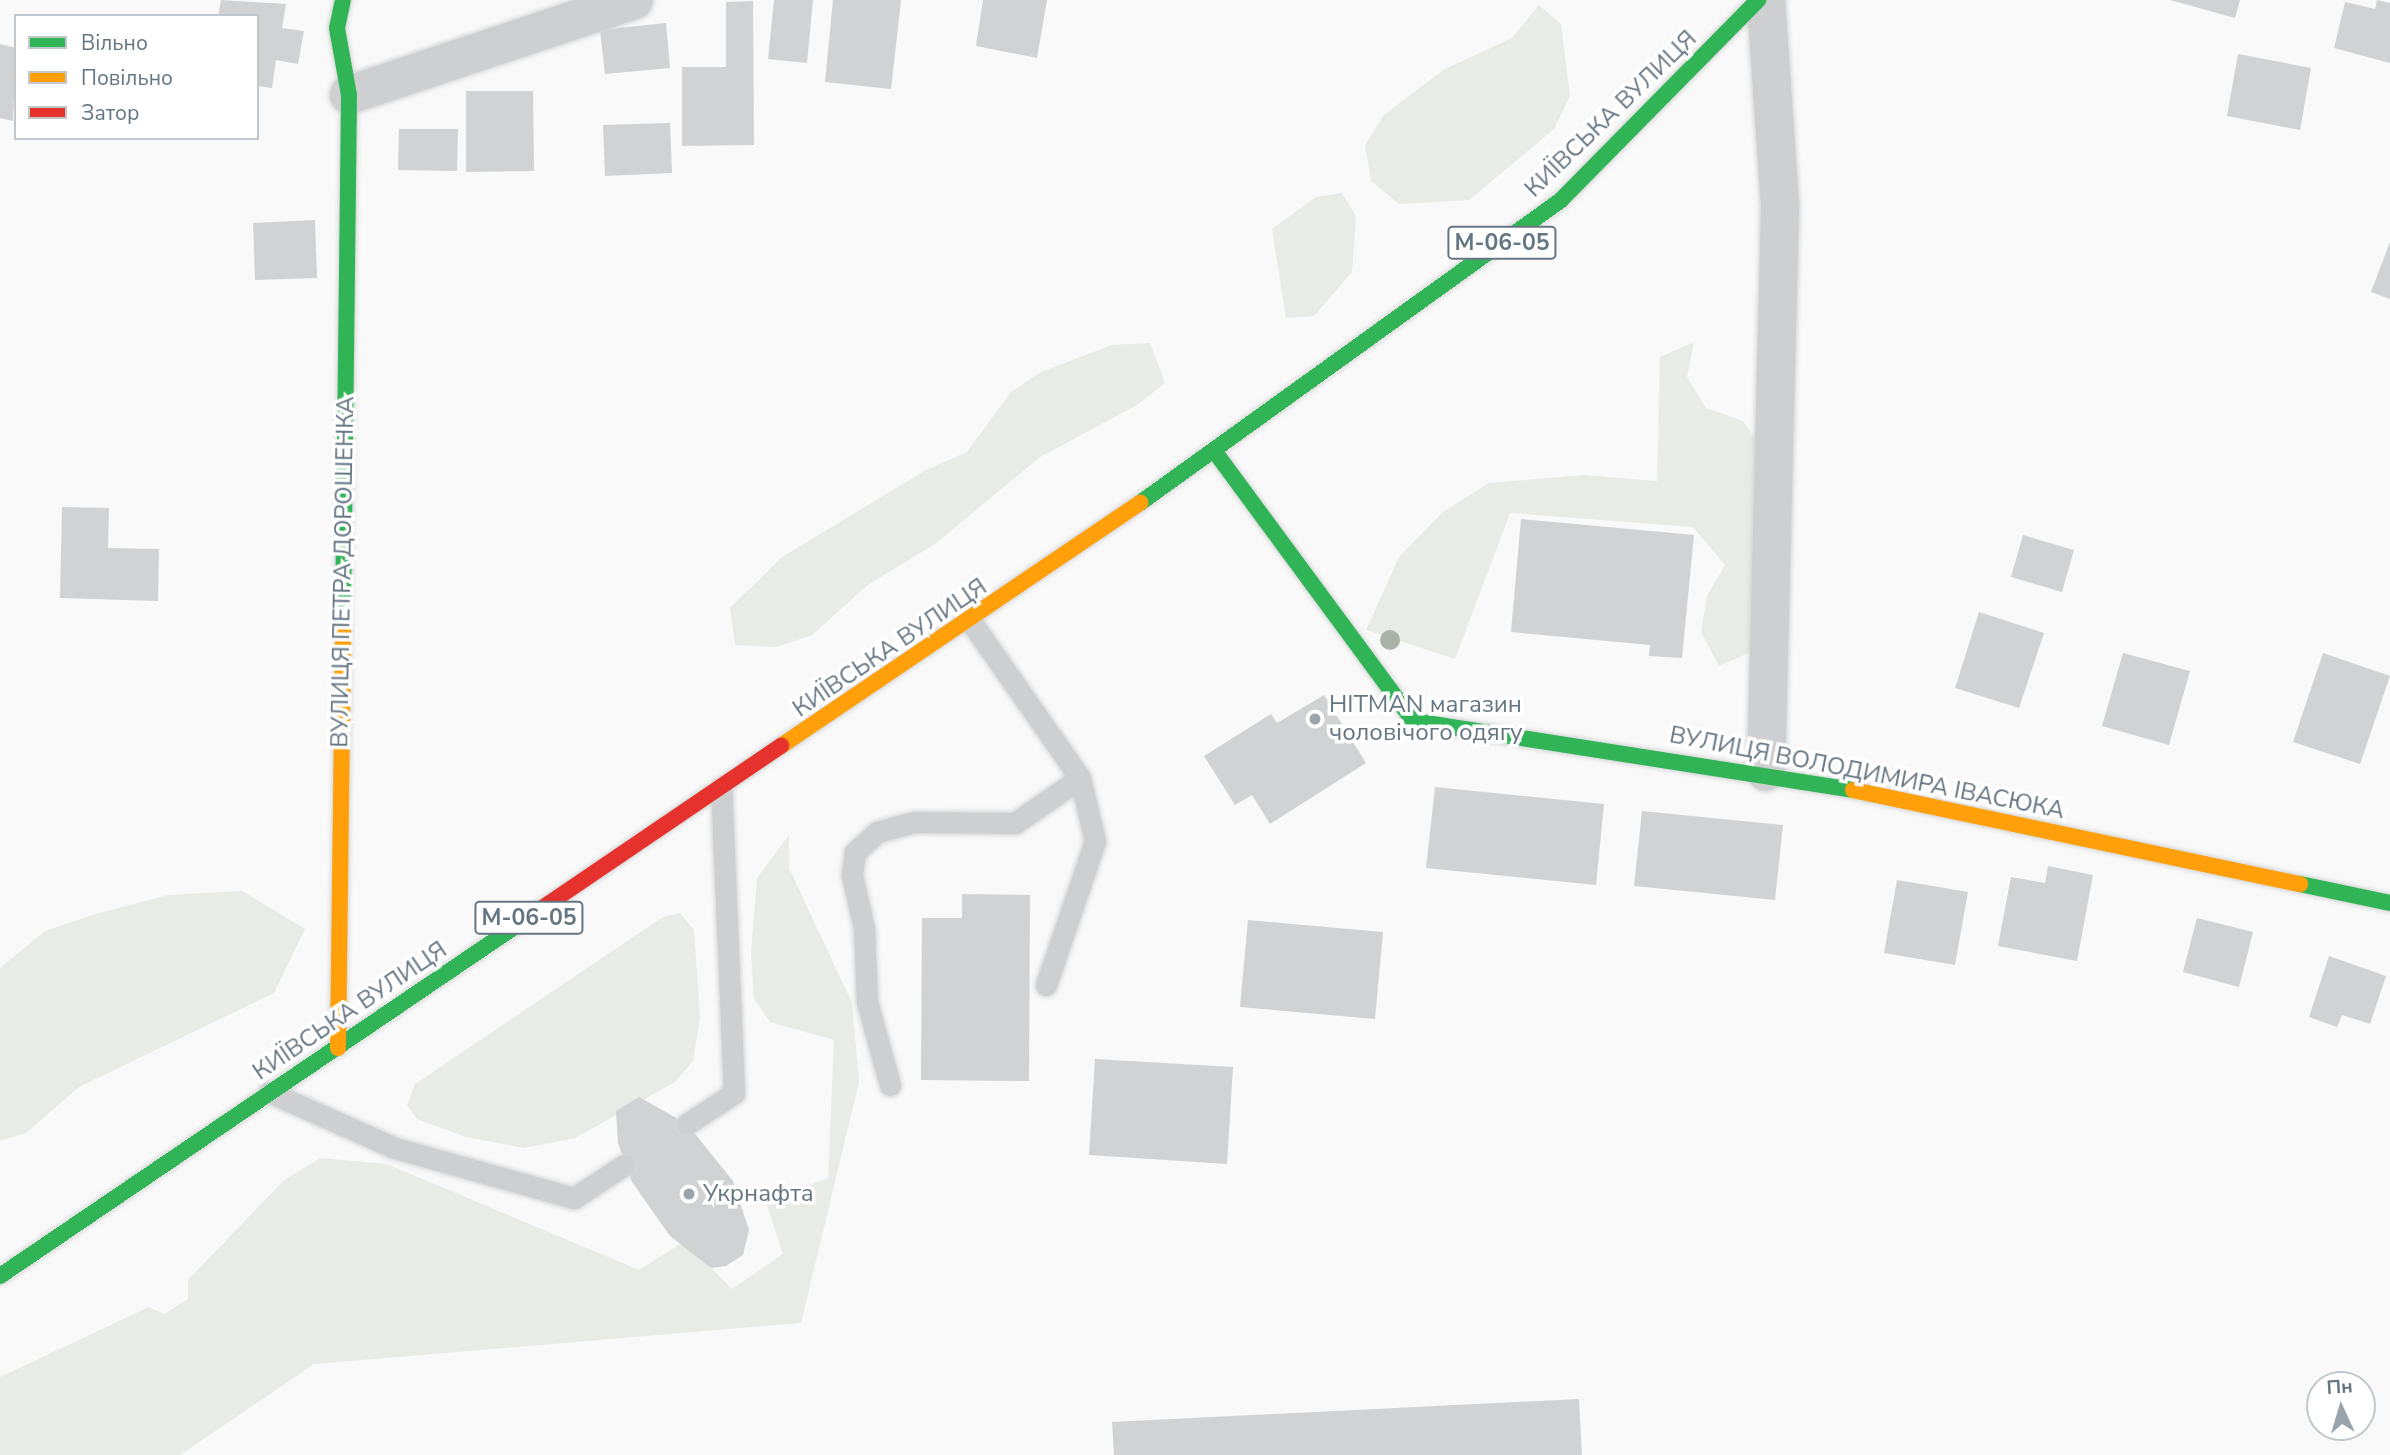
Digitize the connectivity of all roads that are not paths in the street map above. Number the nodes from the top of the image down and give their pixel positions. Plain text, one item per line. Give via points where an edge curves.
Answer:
1 (343, 0) edge
2 (634, 0) edge
3 (1759, 0) edge
4 (1766, 0) edge
5 (349, 95) junction
6 (1215, 452) junction
7 (971, 622) junction
8 (1766, 772) junction
9 (1080, 778) junction
10 (721, 788) junction
11 (2390, 903) edge
12 (1046, 985) dead end
13 (338, 1048) junction
14 (890, 1084) dead end
15 (269, 1093) junction
16 (687, 1124) dead end
17 (624, 1165) dead end
18 (0, 1276) edge

1 - 5 main road, ВУЛИЦЯ ПЕТРА ДОРОШЕНКА via 337,28
2 - 5 street
3 - 6 main road, КИЇВСЬКА ВУЛИЦЯ / М-06-05 via 1561,200
4 - 8 street via 1780,208
5 - 13 main road, ВУЛИЦЯ ПЕТРА ДОРОШЕНКА
6 - 7 main road, КИЇВСЬКА ВУЛИЦЯ / М-06-05
6 - 8 main road, ВУЛИЦЯ ВОЛОДИМИРА ІВАСЮКА via 1413,721
7 - 9 lane
7 - 10 main road, КИЇВСЬКА ВУЛИЦЯ / М-06-05
8 - 11 main road, ВУЛИЦЯ ВОЛОДИМИРА ІВАСЮКА
9 - 12 lane via 1095,841
9 - 14 lane via 1015,824 914,822 877,832 855,852 852,875 864,928 867,1002
10 - 13 main road, КИЇВСЬКА ВУЛИЦЯ / М-06-05
10 - 16 lane via 734,1093
13 - 15 main road, КИЇВСЬКА ВУЛИЦЯ / М-06-05
15 - 17 lane via 395,1148 574,1198
15 - 18 main road, КИЇВСЬКА ВУЛИЦЯ / М-06-05

